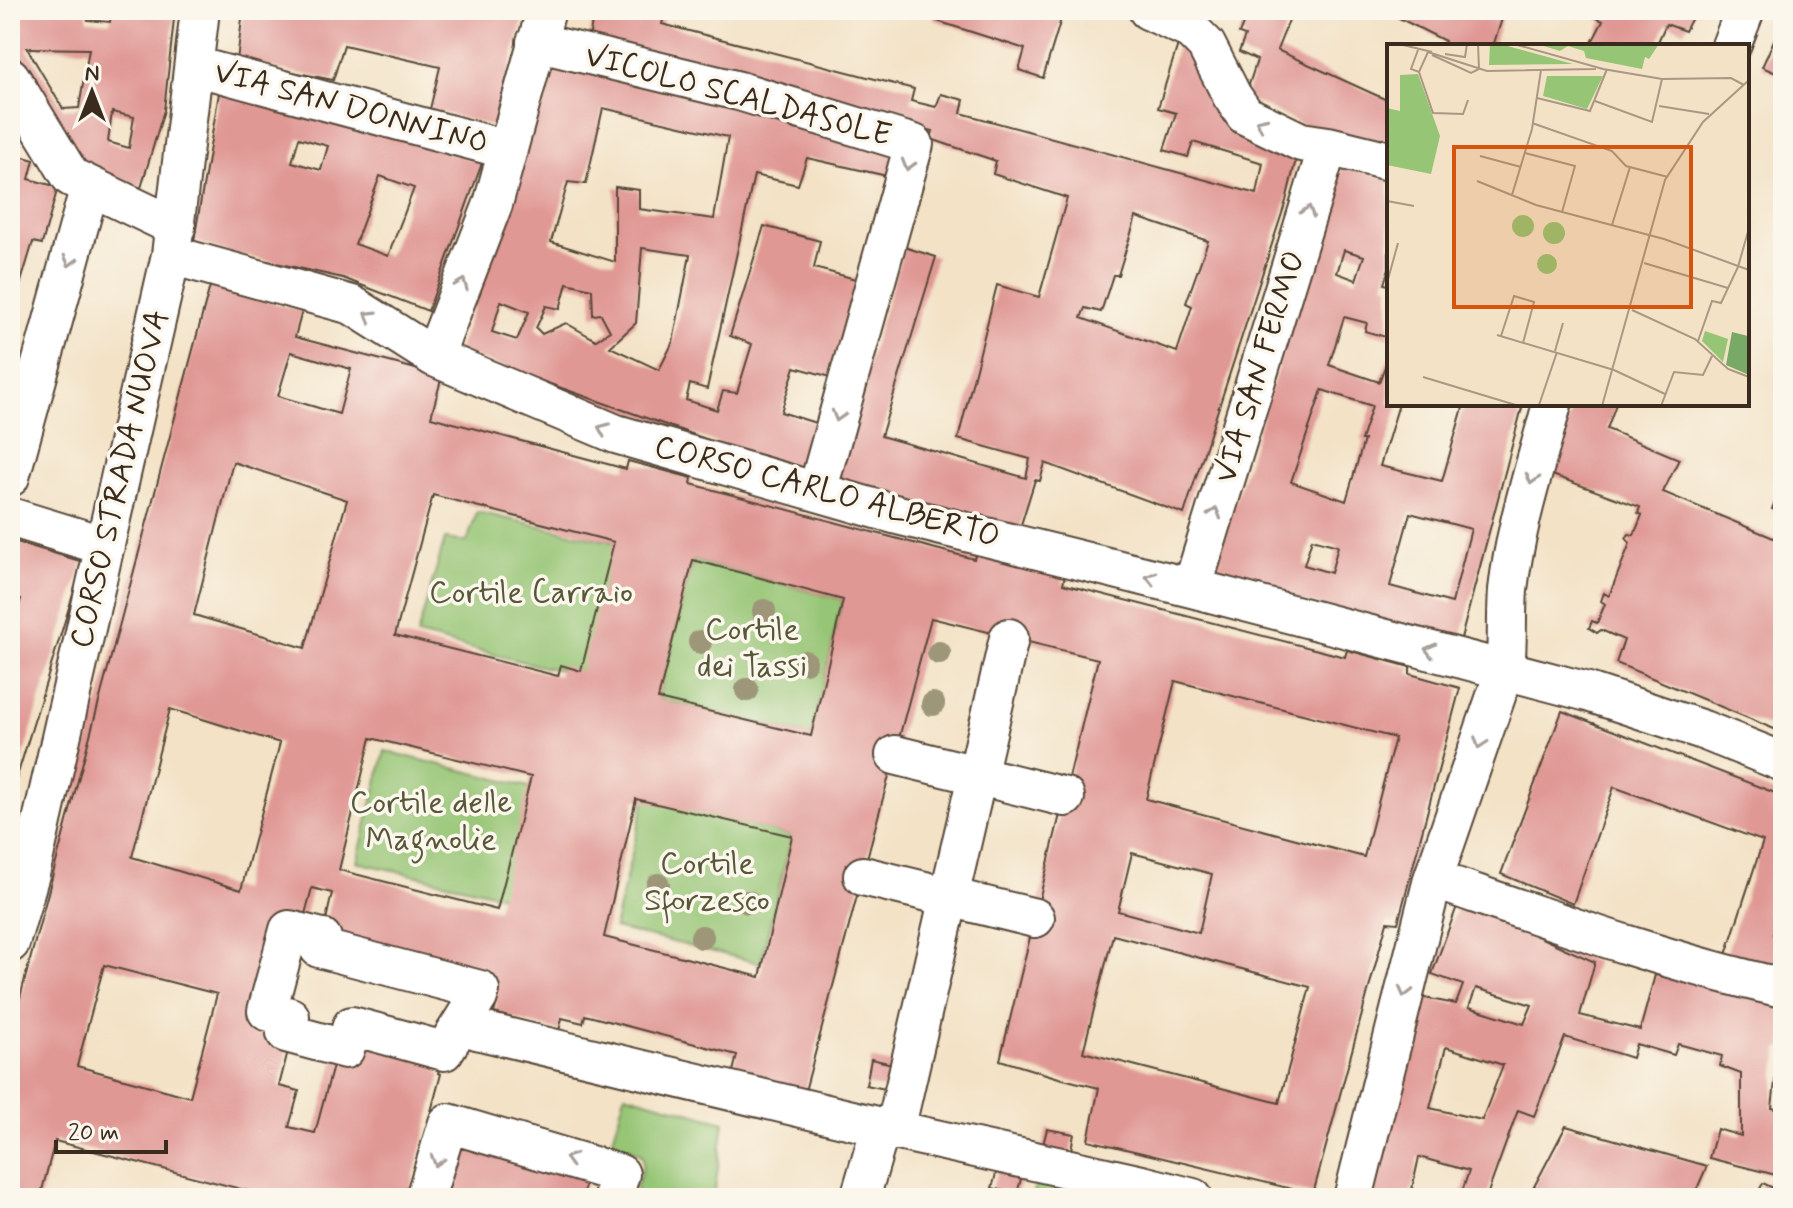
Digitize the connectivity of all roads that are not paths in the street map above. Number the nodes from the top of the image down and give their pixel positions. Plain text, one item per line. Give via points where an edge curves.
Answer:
1 (200, 10) edge
2 (1148, 10) edge
3 (1745, 10) edge
4 (541, 26) edge
5 (1732, 44) edge
6 (194, 66) junction
7 (10, 77) edge
8 (1328, 146) junction
9 (508, 150) junction
10 (1387, 161) edge
11 (90, 186) junction
12 (173, 241) junction
13 (434, 357) junction
14 (1551, 406) edge
15 (10, 477) edge
16 (817, 492) junction
17 (10, 517) edge
18 (105, 546) junction
19 (1192, 588) junction
20 (1009, 638) dead end
21 (1505, 670) junction
22 (895, 755) dead end
23 (1783, 762) edge
24 (976, 776) junction
25 (1065, 797) dead end
26 (20, 871) edge
27 (863, 876) dead end
28 (1433, 879) junction
29 (948, 896) junction
30 (1035, 918) dead end
31 (10, 943) edge
32 (1783, 988) edge
33 (477, 1030) dead end
34 (286, 1033) joint
35 (888, 1129) junction
36 (425, 1198) edge
37 (613, 1198) edge
38 (860, 1198) edge
39 (1193, 1198) edge
40 (1353, 1198) edge

1 - 6 street, CORSO STRADA NUOVA
8 -> 2 street via 1301,142 1245,115 1206,45 1191,30
3 - 5 street
4 - 9 street
4 -> 16 street, VICOLO SCALDASOLE via 914,144
6 - 9 street, VIA SAN DONNINO
6 - 12 street, CORSO STRADA NUOVA
7 - 11 street, CORSO CARLO ALBERTO via 71,177
8 - 10 street
19 -> 8 street, VIA SAN FERMO
13 -> 9 street via 493,204
11 - 12 street, CORSO CARLO ALBERTO
11 -> 15 street
13 -> 12 street, CORSO CARLO ALBERTO via 352,305
12 - 18 street, CORSO STRADA NUOVA
16 -> 13 street, CORSO CARLO ALBERTO via 616,434
14 -> 21 street via 1517,535 1508,590
19 -> 16 street, CORSO CARLO ALBERTO
17 - 18 street
18 - 26 street, CORSO STRADA NUOVA
21 -> 19 street, CORSO CARLO ALBERTO
20 - 24 street
21 - 23 street, CORSO CARLO ALBERTO via 1703,730
21 -> 28 street
22 - 24 street
24 - 25 street
24 - 29 street
26 - 31 street, CORSO STRADA NUOVA
27 - 29 street
28 - 32 street via 1590,934
28 -> 40 street
29 - 30 street
29 - 35 street
33 - 35 street
34 - 34 street via 345,1049 352,1026 444,1051 480,990 319,948 322,938 289,930 267,1011 290,1017
35 - 38 street
35 - 39 street
37 -> 36 street via 620,1174 448,1123

